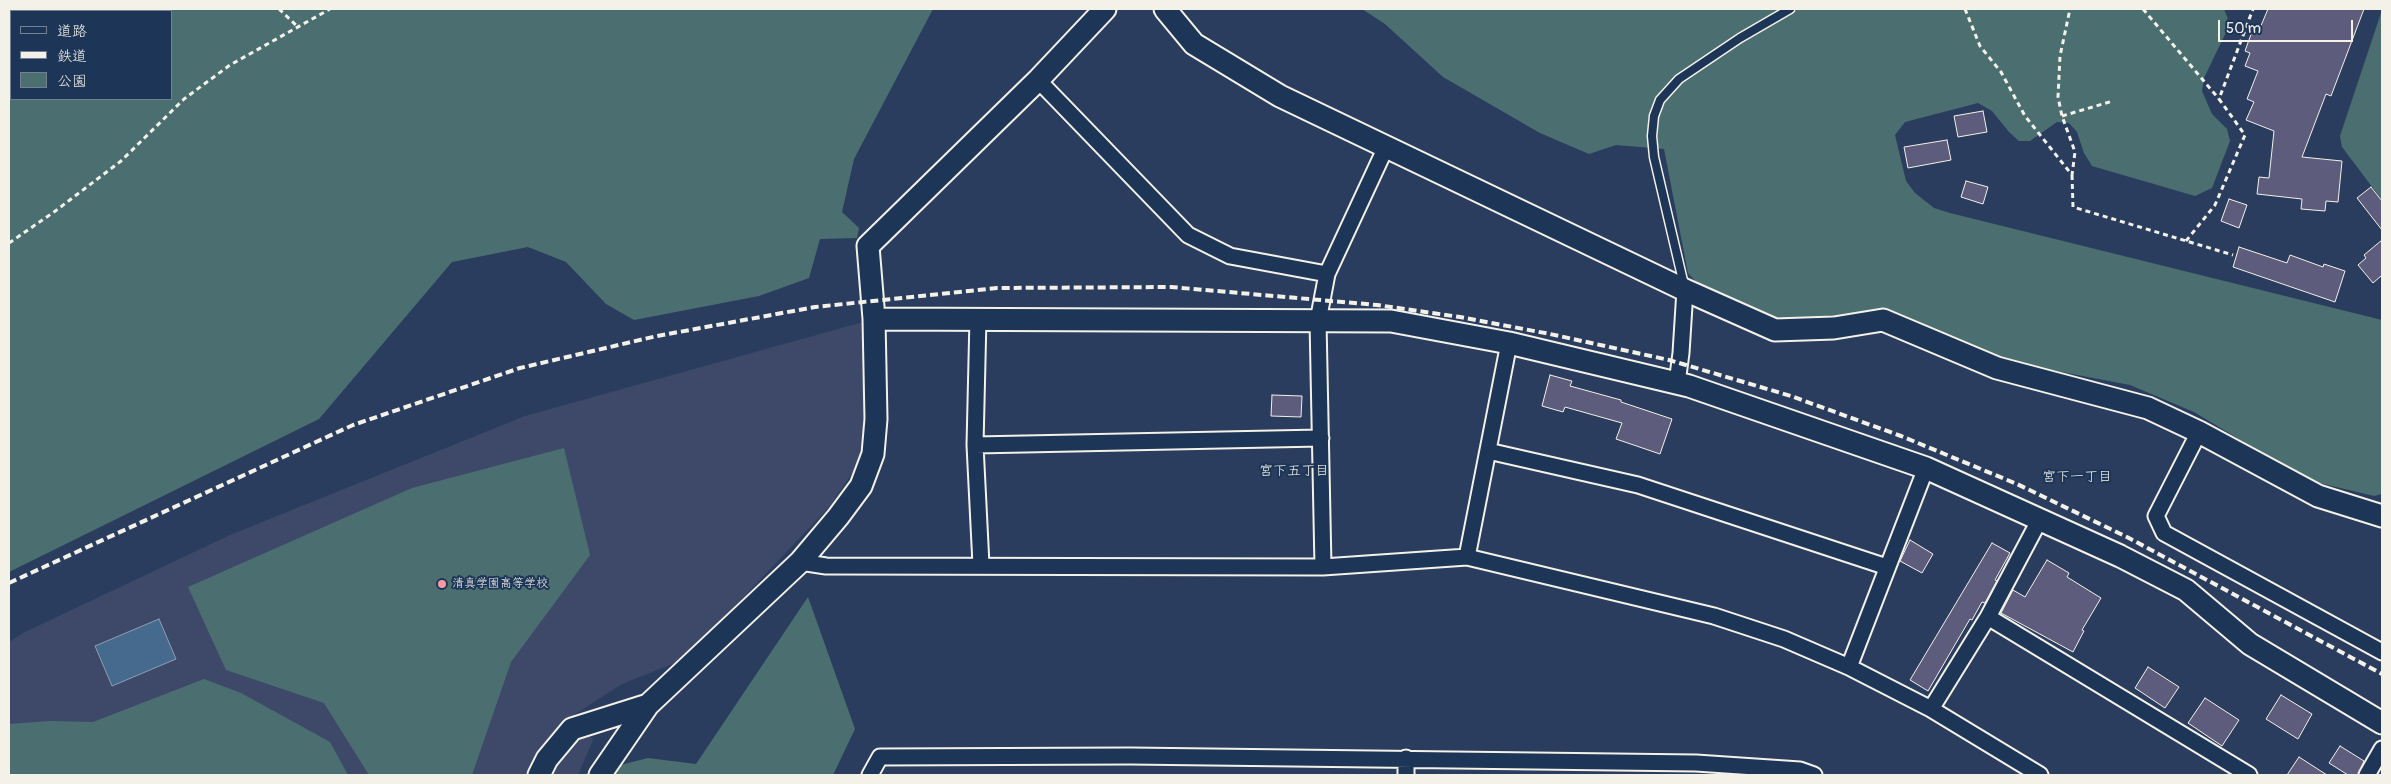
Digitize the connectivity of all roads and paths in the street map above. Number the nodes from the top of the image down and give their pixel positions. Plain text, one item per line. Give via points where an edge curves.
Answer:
1 (279, 9) edge
2 (330, 9) edge
3 (1105, 9) edge
4 (1166, 9) edge
5 (1790, 9) edge
6 (1965, 9) edge
7 (2070, 9) edge
8 (2143, 9) edge
9 (2254, 9) edge
10 (298, 27) junction
11 (1038, 80) junction
12 (2219, 100) junction
13 (2113, 101) dead end
14 (2062, 116) junction
15 (1386, 147) junction
16 (2072, 175) junction
17 (2186, 241) junction
18 (9, 243) edge
19 (2233, 255) dead end
20 (1328, 274) junction
21 (1685, 290) junction
22 (978, 318) junction
23 (874, 319) junction
24 (1318, 321) junction
25 (1509, 343) junction
26 (1677, 383) junction
27 (2199, 432) junction
28 (1320, 438) junction
29 (975, 445) junction
30 (1488, 451) junction
31 (1926, 468) junction
32 (2382, 516) edge
33 (2040, 519) junction
34 (1468, 557) junction
35 (800, 562) junction
36 (981, 565) junction
37 (1323, 567) junction
38 (1888, 567) junction
39 (1988, 617) junction
40 (2382, 652) edge
41 (1849, 667) junction
42 (648, 705) junction
43 (1931, 708) junction
44 (2382, 723) edge
45 (2382, 749) edge
46 (1406, 758) junction
47 (1496, 760) junction
48 (1805, 774) edge
49 (539, 775) edge
50 (600, 775) edge
51 (870, 775) edge
52 (1406, 775) edge
53 (1496, 775) edge
54 (2040, 775) edge
55 (2249, 775) edge
56 (2367, 775) edge

1 - 10 path
2 - 10 path
3 - 11 street
4 - 15 street via 1194,44 1280,96
5 - 21 lane via 1679,79 1660,100 1654,116 1654,156
6 - 16 path via 1980,46 2001,72 2025,116
7 - 14 path via 2060,56 2058,97
8 - 12 path
9 - 12 path
10 - 18 path via 230,65 184,99 121,162
11 - 20 street via 1188,235 1230,256
11 - 23 street via 868,246
12 - 17 path via 2245,135 2215,205
13 - 14 path
14 - 16 path via 2075,152
15 - 20 street
15 - 21 street
16 - 17 path via 2073,207
17 - 19 path
20 - 24 street
21 - 26 street
21 - 27 street via 1775,330 1834,328 1883,320 1997,368 2148,408
22 - 23 street
22 - 24 street
22 - 29 street
23 - 35 street via 876,419 873,454 861,486
24 - 25 street via 1391,320
24 - 28 street
25 - 26 street
25 - 30 street
26 - 31 street
27 - 32 street via 2318,496
27 - 40 street via 2156,516 2164,533
28 - 29 street
28 - 37 street
29 - 36 street
30 - 34 street
30 - 38 street via 1638,485
31 - 33 street
31 - 38 street
33 - 39 street
33 - 44 street via 2186,590 2250,644
34 - 37 street
34 - 41 street via 1714,616 1784,639
35 - 36 street via 826,566
35 - 42 street
36 - 37 street
38 - 41 street
39 - 43 street
39 - 55 street
41 - 43 street
42 - 49 street via 572,729 547,759
42 - 50 street
43 - 54 street
45 - 56 street
46 - 47 street
46 - 51 street via 880,757
46 - 52 street
47 - 48 street via 1696,763
47 - 53 street

